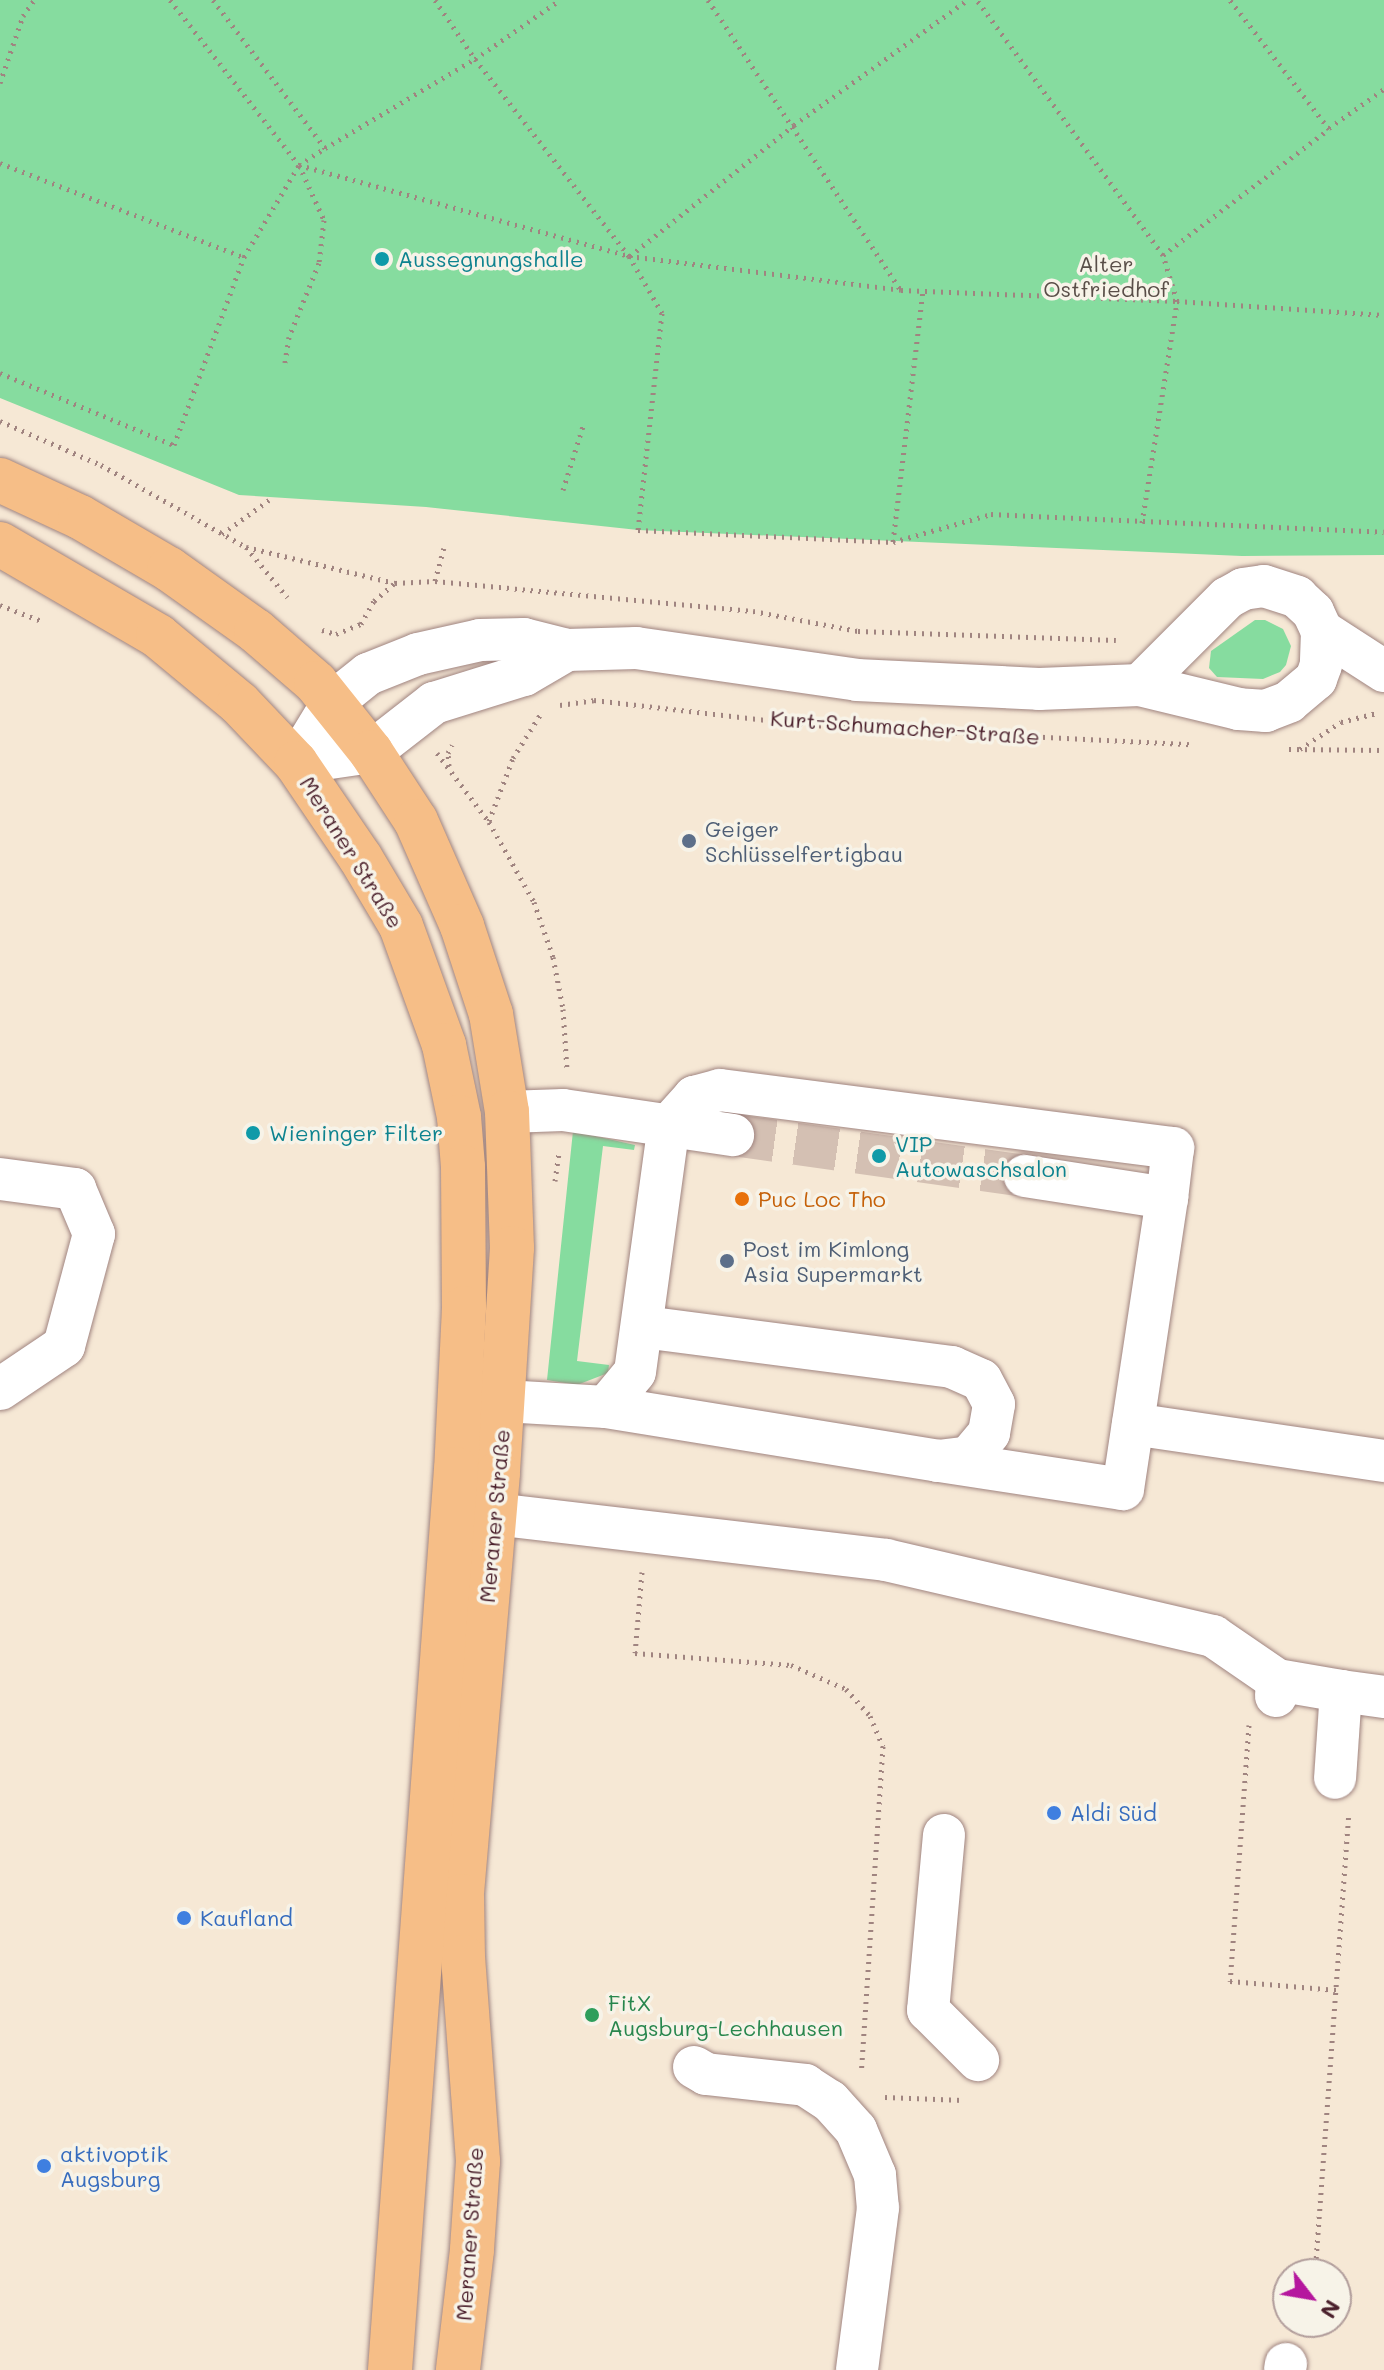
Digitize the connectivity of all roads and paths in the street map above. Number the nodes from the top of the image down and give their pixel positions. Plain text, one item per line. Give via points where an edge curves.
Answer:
1 (34, 0) edge
2 (170, 0) edge
3 (213, 0) edge
4 (435, 0) edge
5 (560, 0) edge
6 (708, 0) edge
7 (967, 0) edge
8 (977, 0) edge
9 (1230, 0) edge
10 (475, 59) junction
11 (0, 83) edge
12 (1384, 89) edge
13 (794, 125) junction
14 (1329, 129) junction
15 (325, 148) junction
16 (0, 163) edge
17 (299, 165) junction
18 (1163, 255) junction
19 (629, 256) junction
20 (244, 257) junction
21 (901, 290) junction
22 (923, 291) junction
23 (1177, 301) junction
24 (1384, 315) edge
25 (285, 363) dead end
26 (0, 373) edge
27 (0, 421) edge
28 (583, 426) dead end
29 (0, 480) edge
30 (563, 490) dead end
31 (269, 500) dead end
32 (1142, 523) junction
33 (1384, 532) edge
34 (222, 534) junction
35 (893, 542) junction
36 (0, 544) edge
37 (444, 548) dead end
38 (435, 581) junction
39 (1322, 631) junction
40 (1123, 640) dead end
41 (567, 650) junction
42 (1384, 671) edge
43 (1140, 685) junction
44 (333, 702) junction
45 (557, 706) dead end
46 (533, 710) dead end
47 (1384, 711) edge
48 (454, 741) dead end
49 (1204, 744) dead end
50 (1283, 748) dead end
51 (1299, 749) junction
52 (1384, 750) edge
53 (371, 752) junction
54 (296, 763) junction
55 (449, 767) dead end
56 (489, 822) dead end
57 (507, 1112) junction
58 (459, 1117) junction
59 (669, 1125) junction
60 (733, 1135) tunnel mouth
61 (1025, 1176) tunnel mouth
62 (0, 1179) edge
63 (1167, 1198) junction
64 (643, 1327) junction
65 (0, 1389) edge
66 (504, 1401) junction
67 (606, 1407) junction
68 (1133, 1424) junction
69 (938, 1461) junction
70 (1384, 1461) edge
71 (495, 1514) junction
72 (653, 1547) junction
73 (1341, 1691) junction
74 (1268, 1696) junction
75 (1384, 1697) edge
76 (1342, 1792) joint
77 (944, 1835) dead end
78 (1337, 1990) junction
79 (865, 2038) dead end
80 (702, 2064) dead end
81 (977, 2081) joint
82 (873, 2097) dead end
83 (1316, 2258) edge
84 (390, 2370) edge
85 (458, 2370) edge
86 (857, 2370) edge

1 - 11 path via 23,16
2 - 17 path
3 - 15 path
4 - 10 path
5 - 10 path
6 - 13 path
7 - 13 path
8 - 18 path
9 - 14 path
10 - 15 path
10 - 19 path
12 - 14 path
13 - 19 path
13 - 21 path
14 - 18 path
15 - 17 path
16 - 20 path
17 - 19 path
17 - 20 path
17 - 25 path via 324,220 319,263 289,337
18 - 23 path
19 - 21 path
19 - 35 path via 662,313 638,530
20 - 26 path via 174,445
21 - 22 path
22 - 23 path
22 - 35 path
23 - 24 path
23 - 32 path
27 - 34 path via 101,465
28 - 30 path
29 - 44 main road via 80,517 169,569 283,652
31 - 34 path
32 - 33 path
32 - 35 path via 991,514
34 - 38 path via 246,547 395,583
36 - 54 main road via 158,636 239,703
37 - 38 path
38 - 40 path via 753,611 858,631
39 - 42 street
39 - 43 street, Kurt-Schumacher-Straße via 1316,679 1289,702 1266,711
39 - 43 street via 1313,612 1285,590 1243,589 1212,611
41 - 43 street, Kurt-Schumacher-Straße via 636,648 857,680 1039,689
41 - 44 street, Kurt-Schumacher-Straße via 524,639 480,640 418,654 368,674
41 - 53 street, Kurt-Schumacher-Straße via 524,675 434,703
44 - 53 main road, Meraner Straße
44 - 54 street, Kurt-Schumacher-Straße
45 - 49 path, Kurt-Schumacher-Straße via 594,700 811,725
46 - 56 path via 545,707 517,751
47 - 51 path via 1341,722
48 - 55 path
50 - 51 path
51 - 52 path
53 - 54 street, Kurt-Schumacher-Straße
53 - 57 main road, Meraner Straße via 416,821 462,926 491,1014
54 - 58 main road, Meraner Straße via 401,926 444,1045
57 - 58 main road
57 - 59 street via 563,1110
57 - 66 main road, Meraner Straße via 512,1248
58 - 84 main road, Meraner Straße via 466,1242 456,1469
59 - 60 street
59 - 63 street via 694,1097 720,1090 1173,1148
59 - 64 street
61 - 63 street
62 - 65 street via 75,1189 94,1234 64,1346
63 - 68 street
64 - 67 street via 635,1372
64 - 69 street via 952,1367 981,1380 994,1404 989,1433 969,1457
66 - 67 street
66 - 71 main road, Meraner Straße
67 - 69 street
68 - 69 street via 1123,1489
68 - 70 street
71 - 72 street
71 - 85 main road, Meraner Straße via 462,1896 478,2161
72 - 74 street via 886,1560 1213,1636 1228,1646
72 - 79 path via 635,1653 791,1665 846,1689 870,1716 883,1746
73 - 74 street
73 - 75 street
73 - 76 street
74 - 78 path via 1230,1981
76 - 78 path
77 - 81 street via 928,2010
78 - 83 path
80 - 86 street via 805,2071 856,2130 875,2175 878,2208
81 - 82 path

